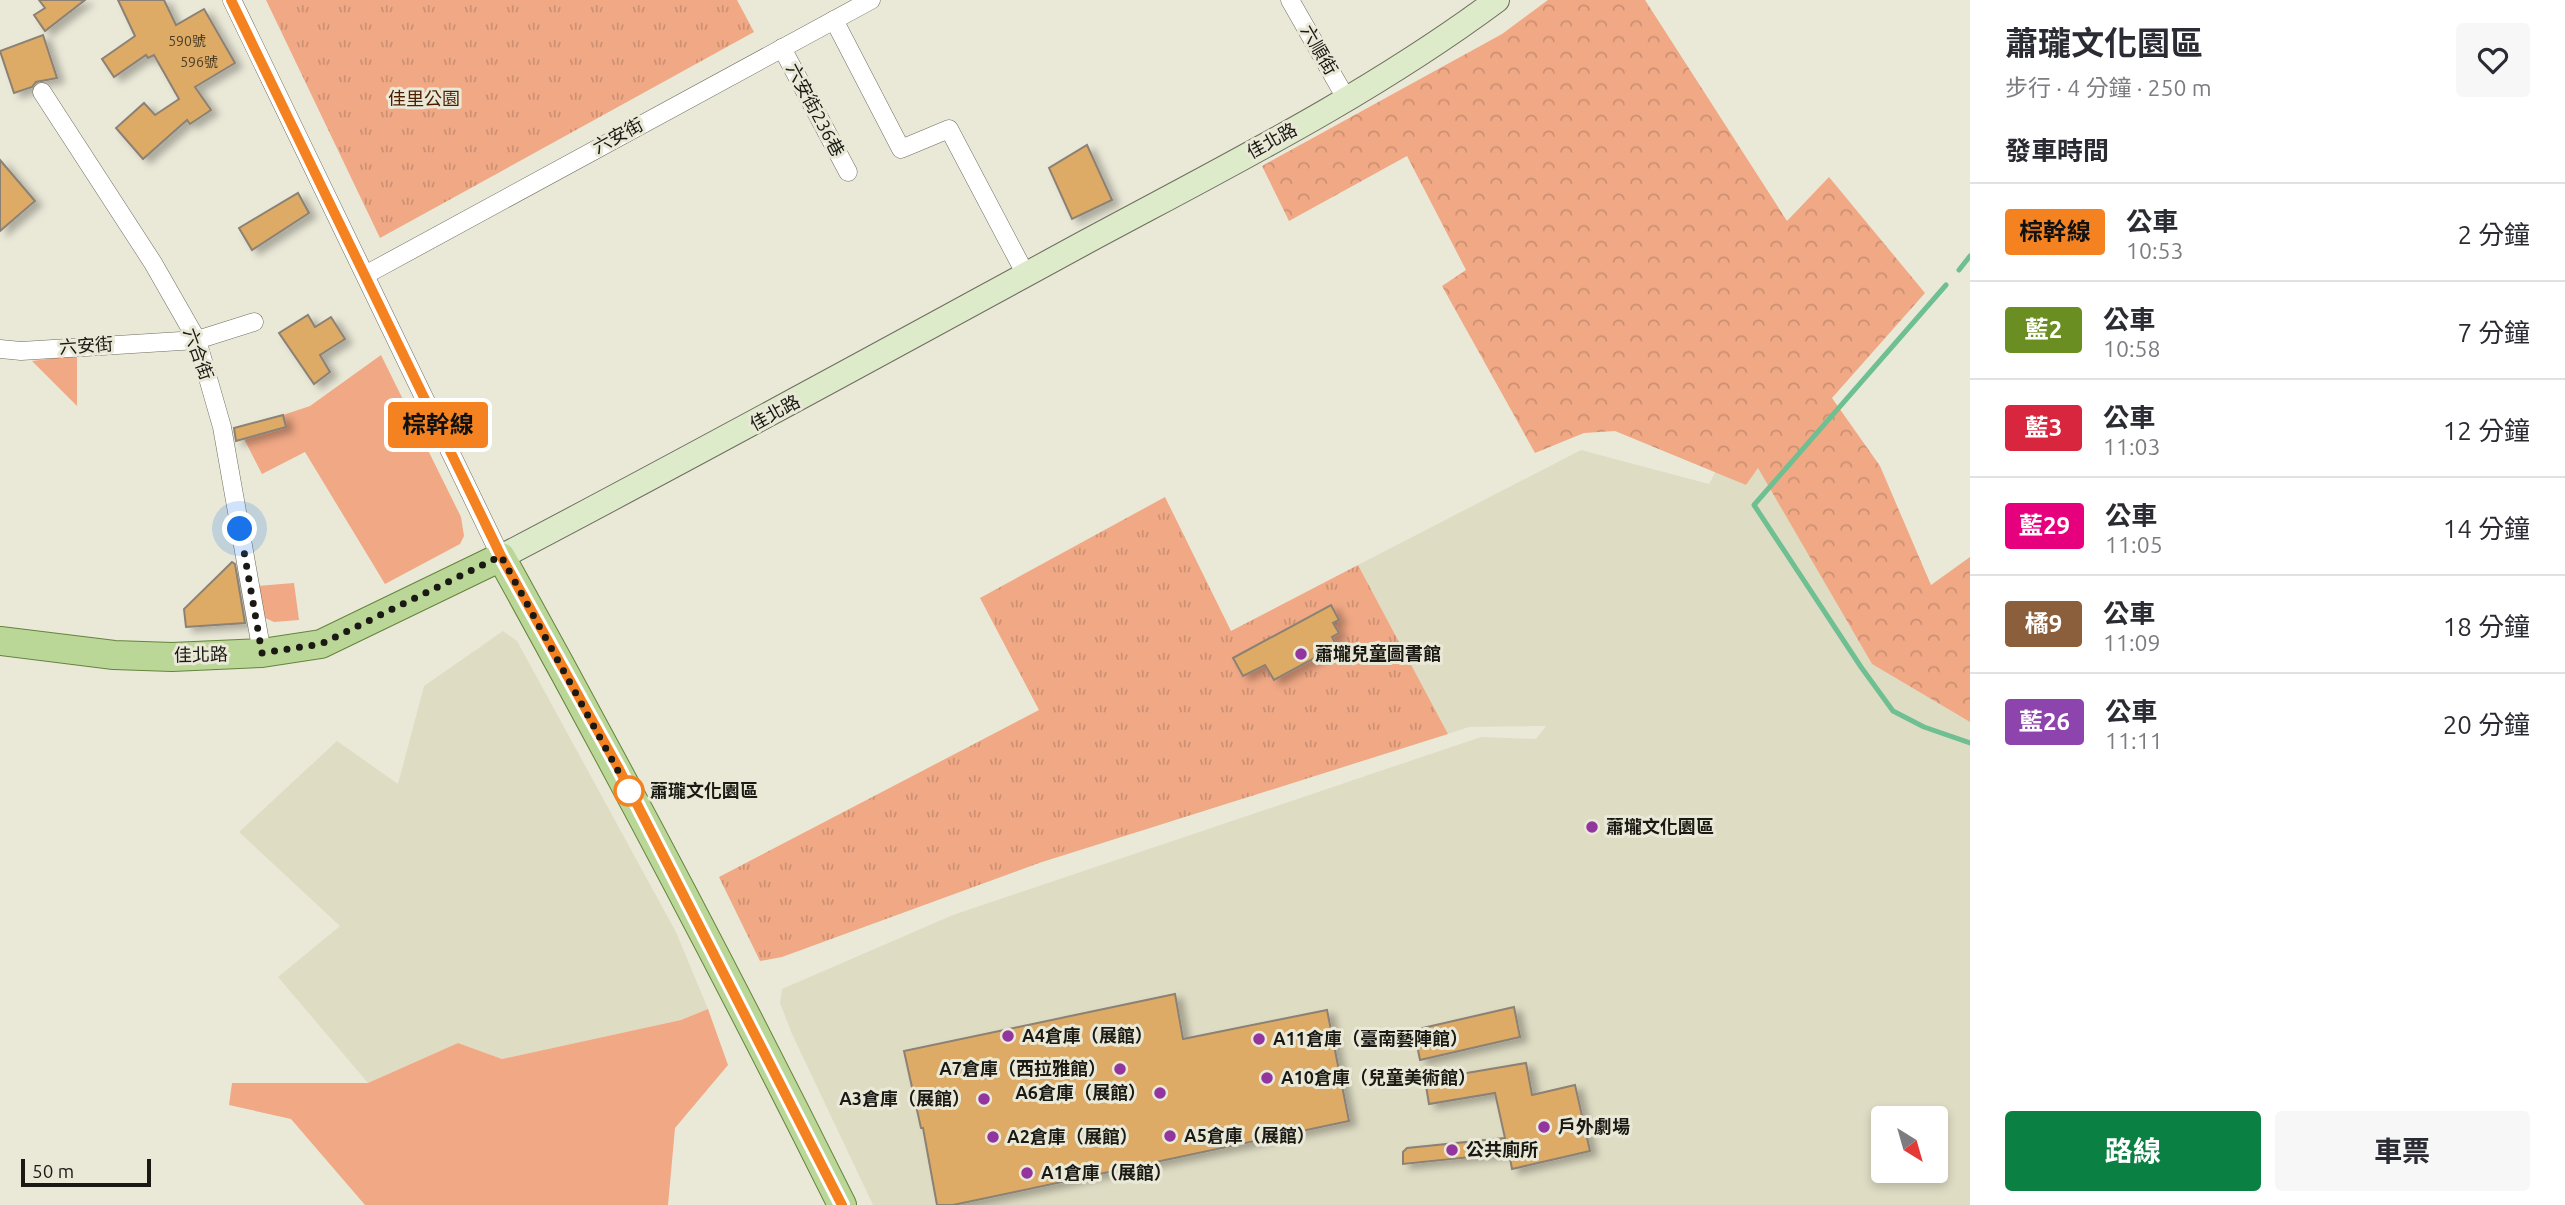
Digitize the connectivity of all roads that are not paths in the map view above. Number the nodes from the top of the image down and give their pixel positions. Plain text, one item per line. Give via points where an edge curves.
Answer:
1 (232, 0) edge
2 (871, 0) edge
3 (1290, 0) edge
4 (1497, 0) edge
5 (834, 20) junction
6 (782, 48) junction
7 (41, 92) dead end
8 (1347, 100) junction
9 (848, 172) dead end
10 (367, 274) junction
11 (1026, 275) junction
12 (254, 322) dead end
13 (197, 340) junction
14 (0, 349) edge
15 (501, 556) junction
16 (0, 640) edge
17 (262, 653) junction
18 (842, 1205) edge

1 - 10 street
2 - 5 street, 六安街
3 - 8 street, 六順街
4 - 8 street, 佳北路
5 - 6 street, 六安街
5 - 11 street via 901,149 948,128
6 - 9 street, 六安街236巷
6 - 10 street, 六安街
7 - 13 street, 六合街 via 153,263
8 - 11 street, 佳北路
10 - 15 street
11 - 15 street, 佳北路 via 724,441
12 - 13 street, 六安街
13 - 14 street, 六安街
13 - 17 street, 六合街 via 222,427
15 - 17 main road, 佳北路 via 321,644
15 - 18 main road via 619,769
16 - 17 main road, 佳北路 via 114,655

